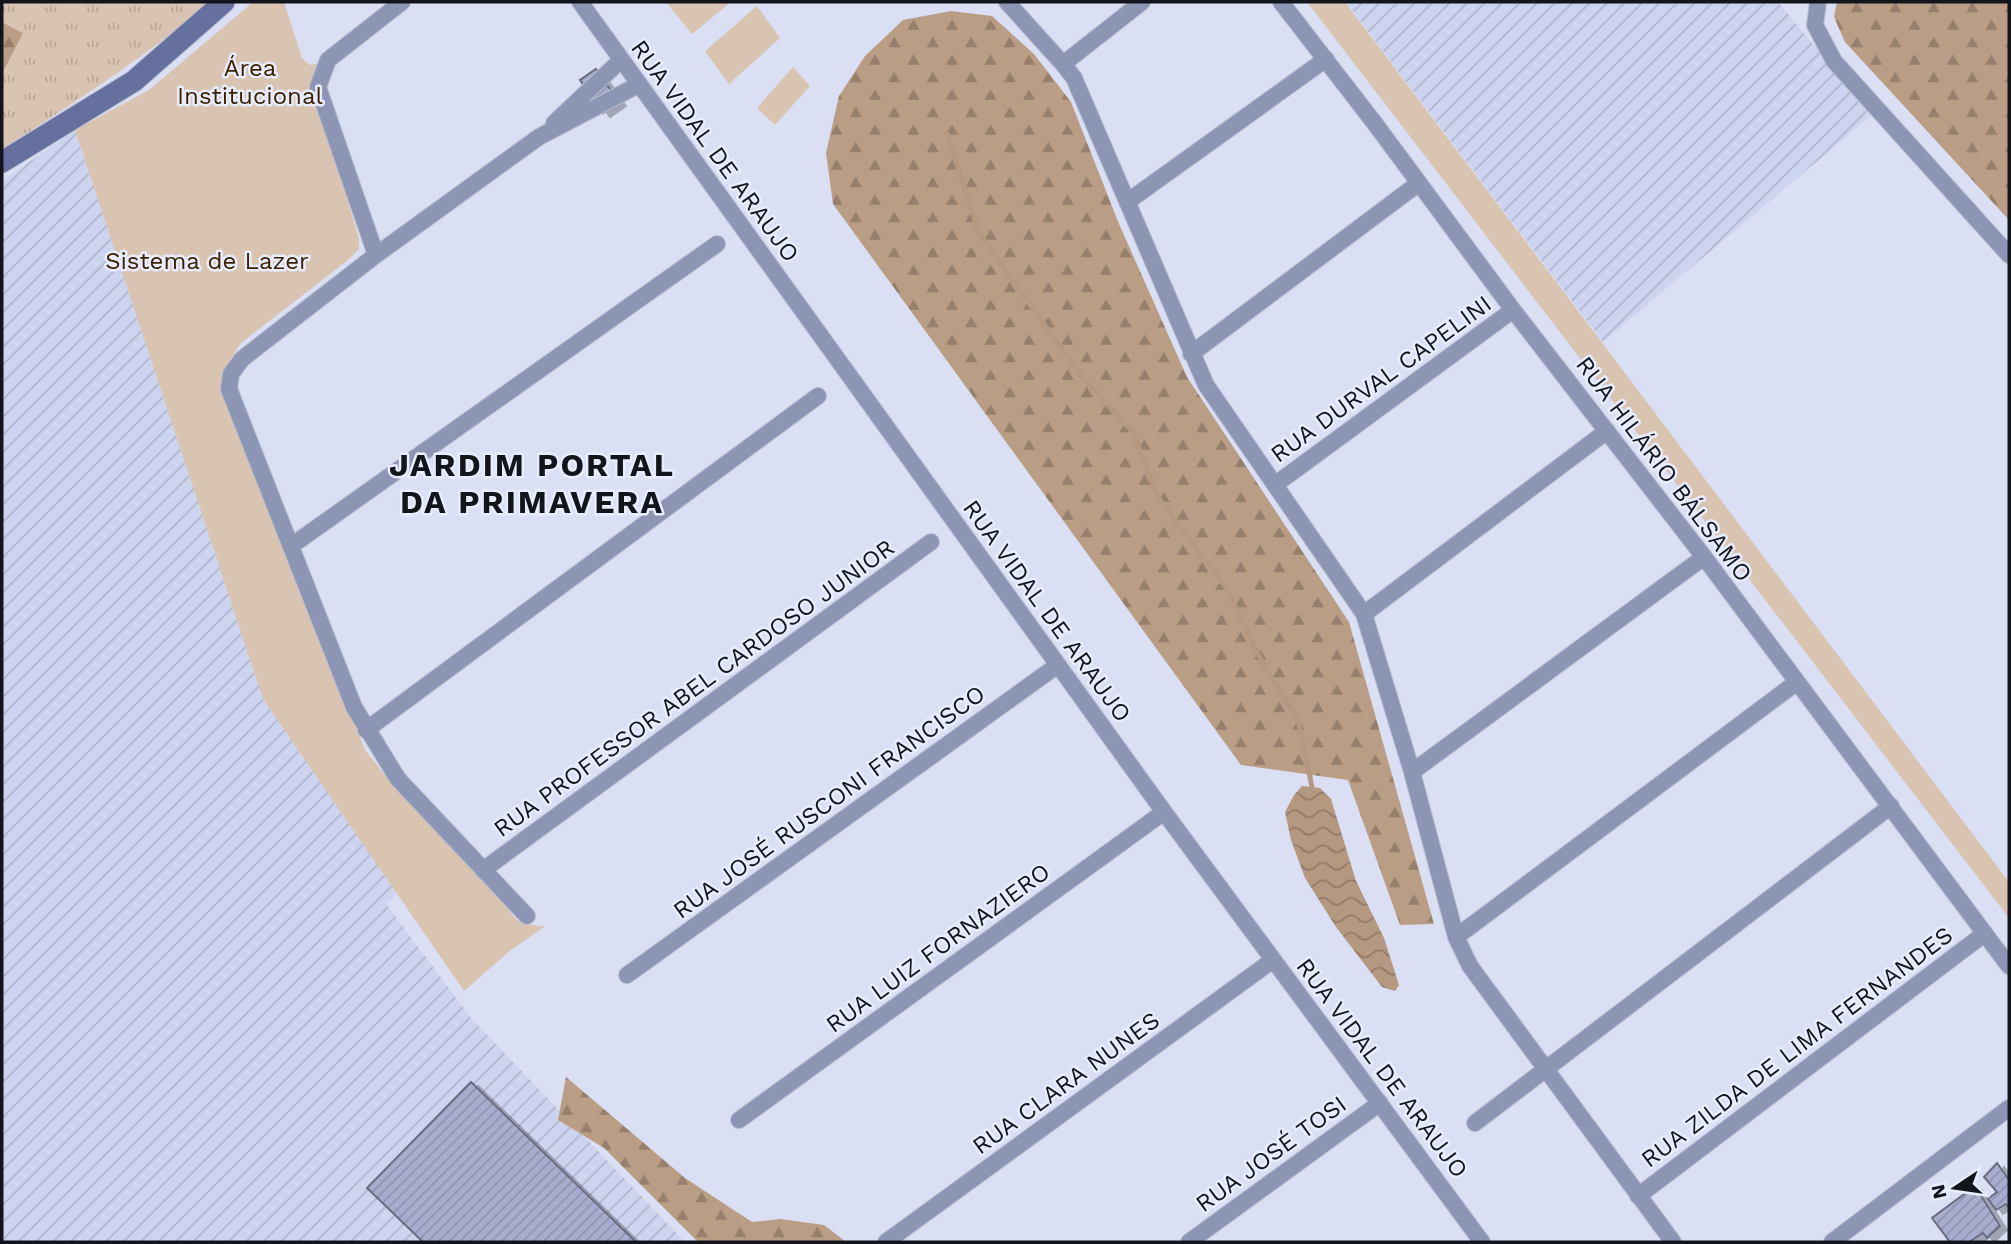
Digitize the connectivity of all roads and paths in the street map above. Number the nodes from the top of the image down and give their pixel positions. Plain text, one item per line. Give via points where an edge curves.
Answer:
1 (224, 2) edge
2 (402, 2) edge
3 (580, 2) edge
4 (1007, 2) edge
5 (1143, 2) edge
6 (1281, 2) edge
7 (1818, 2) edge
8 (1326, 59) junction
9 (621, 61) junction
10 (1063, 64) junction
11 (638, 85) junction
12 (539, 137) junction
13 (2, 162) edge
14 (1419, 183) junction
15 (1127, 202) junction
16 (717, 244) dead end
17 (376, 255) junction
18 (2009, 255) edge
19 (1513, 310) junction
20 (1191, 354) junction
21 (818, 396) dead end
22 (1607, 432) junction
23 (1276, 484) junction
24 (931, 542) dead end
25 (291, 546) junction
26 (1704, 558) junction
27 (1364, 614) junction
28 (1058, 665) junction
29 (1797, 682) junction
30 (366, 730) junction
31 (1412, 772) junction
32 (1891, 806) junction
33 (1164, 812) junction
34 (483, 870) junction
35 (527, 916) dead end
36 (1984, 934) junction
37 (1456, 937) junction
38 (1273, 960) junction
39 (2009, 966) edge
40 (627, 975) dead end
41 (1546, 1070) junction
42 (1380, 1103) junction
43 (2009, 1108) edge
44 (739, 1120) dead end
45 (1475, 1123) dead end
46 (1638, 1196) junction
47 (886, 1242) edge
48 (1189, 1242) edge
49 (1482, 1242) edge
50 (1673, 1242) edge
51 (1832, 1242) edge

1 - 13 main road via 134,81
2 - 17 street via 328,60 318,87
3 - 9 street, RUA VIDAL DE ARAUJO
4 - 10 street
5 - 10 street
6 - 8 street, RUA HILÁRIO BÁLSAMO
7 - 18 street via 1815,25 1834,61
8 - 14 street, RUA HILÁRIO BÁLSAMO
8 - 15 street
9 - 11 street, RUA VIDAL DE ARAUJO
9 - 12 street
10 - 15 street via 1074,78
11 - 12 street
11 - 28 street, RUA VIDAL DE ARAUJO
12 - 17 street
14 - 19 street, RUA HILÁRIO BÁLSAMO
14 - 20 street
15 - 20 street
16 - 25 street
17 - 25 street via 242,359 231,374 229,389
19 - 22 street, RUA HILÁRIO BÁLSAMO
19 - 23 street, RUA DURVAL CAPELINI
20 - 23 street via 1206,385
21 - 30 street
22 - 26 street, RUA HILÁRIO BÁLSAMO
22 - 27 street
23 - 27 street
24 - 34 street, RUA PROFESSOR ABEL CARDOSO JUNIOR
25 - 30 street
26 - 29 street, RUA HILÁRIO BÁLSAMO
26 - 31 street
27 - 31 street
28 - 33 street, RUA VIDAL DE ARAUJO
28 - 40 street, RUA JOSÉ RUSCONI FRANCISCO
29 - 32 street, RUA HILÁRIO BÁLSAMO
29 - 37 street
30 - 34 street via 398,779
31 - 37 street
32 - 36 street, RUA HILÁRIO BÁLSAMO
32 - 41 street
33 - 38 street, RUA VIDAL DE ARAUJO
33 - 44 street, RUA LUIZ FORNAZIERO
34 - 35 street
36 - 39 street, RUA HILÁRIO BÁLSAMO
36 - 46 street, RUA ZILDA DE LIMA FERNANDES
37 - 41 street via 1470,966
38 - 42 street, RUA VIDAL DE ARAUJO
38 - 47 street, RUA CLARA NUNES
41 - 45 street
41 - 46 street
42 - 48 street, RUA JOSÉ TOSI
42 - 49 street, RUA VIDAL DE ARAUJO
43 - 51 street
46 - 50 street

